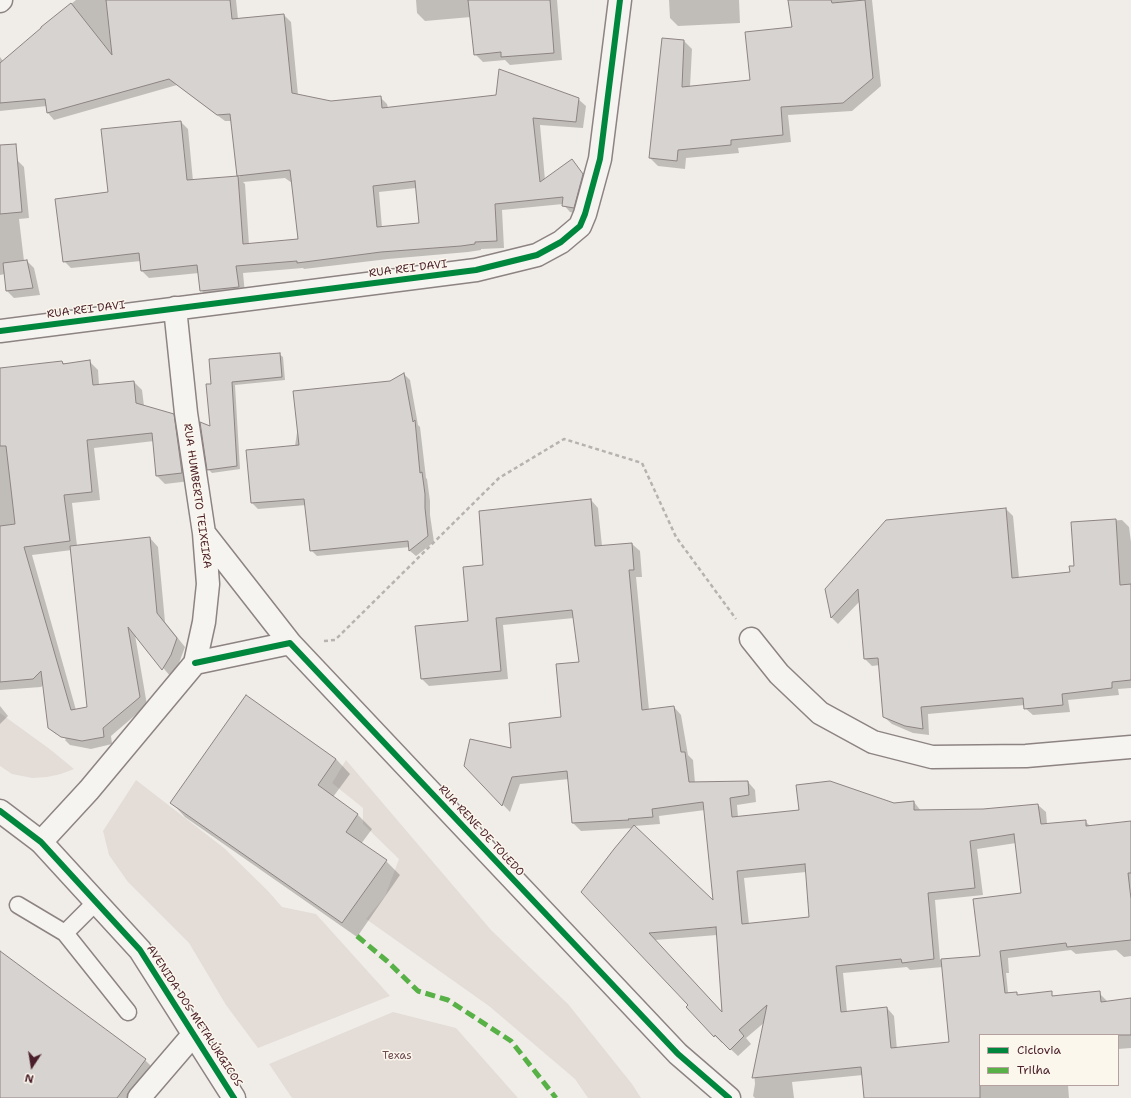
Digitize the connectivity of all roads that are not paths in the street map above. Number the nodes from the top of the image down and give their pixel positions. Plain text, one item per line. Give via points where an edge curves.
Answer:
1 (620, 0) edge
2 (175, 308) junction
3 (0, 331) edge
4 (204, 534) junction
5 (751, 639) road end
6 (290, 643) junction
7 (195, 664) junction
8 (1131, 747) edge
9 (0, 811) edge
10 (41, 842) junction
11 (96, 902) junction
12 (18, 904) dead end
13 (65, 933) junction
14 (128, 1012) dead end
15 (193, 1035) junction
16 (139, 1098) edge
17 (234, 1098) edge
18 (730, 1098) edge

1 - 2 street, RUA REI DAVI via 600,159 586,214 580,226 561,242 537,255 476,270
2 - 3 street, RUA REI DAVI
2 - 4 street, RUA HUMBERTO TEIXEIRA via 186,413
4 - 6 street, RUA RENE DE TOLEDO
4 - 7 street, RUA HUMBERTO TEIXEIRA via 208,584 204,622
5 - 8 street via 779,674 820,713 873,742 932,757 1026,756
6 - 7 street
6 - 18 street, RUA RENE DE TOLEDO via 678,1054
7 - 10 street, RUA HUMBERTO TEIXEIRA
9 - 10 street, AVENIDA DOS METALÚRGICOS
10 - 11 street, AVENIDA DOS METALÚRGICOS
11 - 13 lane
11 - 15 street, AVENIDA DOS METALÚRGICOS via 140,950
12 - 13 lane
13 - 14 lane
15 - 16 street
15 - 17 street, AVENIDA DOS METALÚRGICOS

